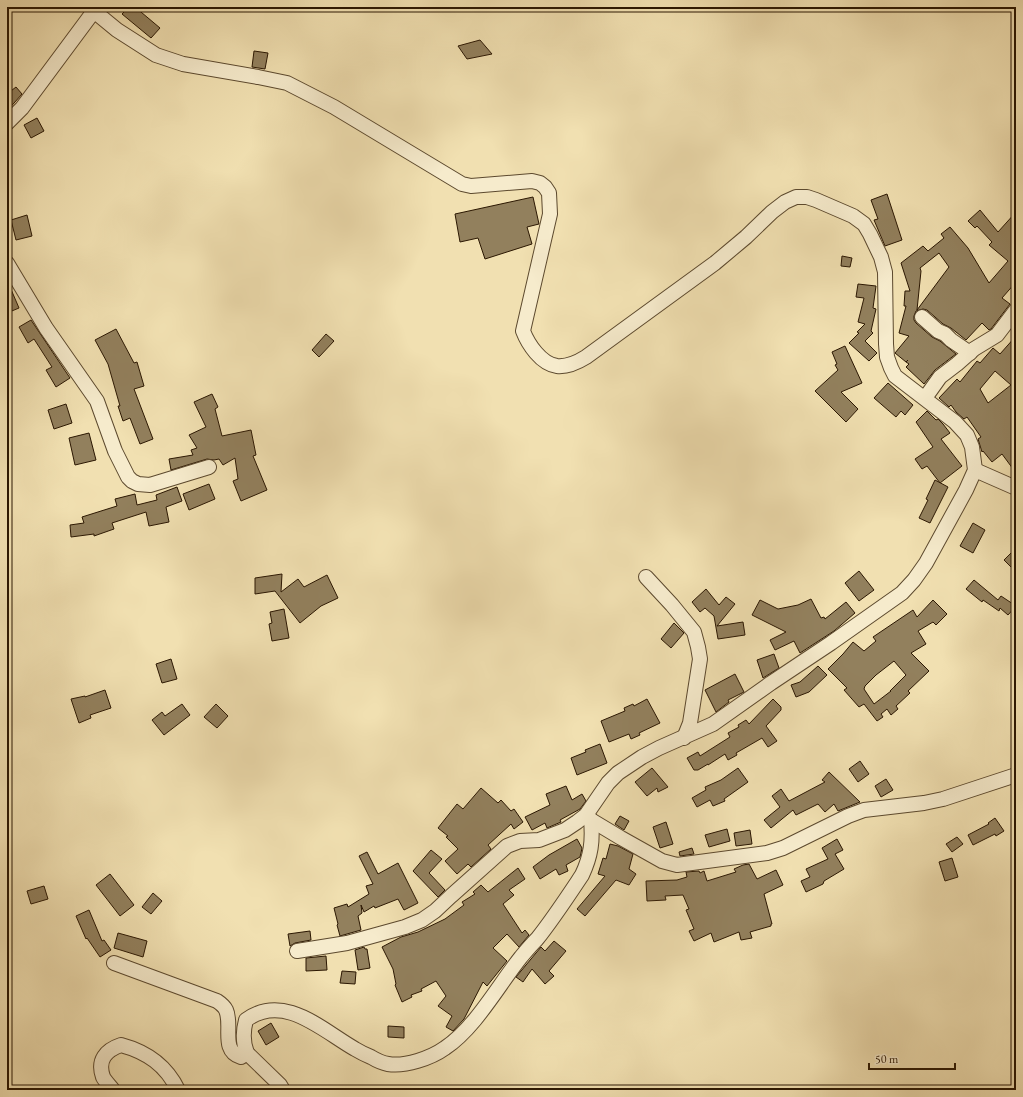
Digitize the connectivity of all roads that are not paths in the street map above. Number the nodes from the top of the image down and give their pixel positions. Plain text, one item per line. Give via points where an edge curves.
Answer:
1 (92, 9) edge
2 (7, 123) edge
3 (7, 263) edge
4 (1016, 310) edge
5 (922, 318) dead end
6 (970, 353) junction
7 (925, 398) junction
8 (209, 467) dead end
9 (975, 470) junction
10 (1016, 488) edge
11 (646, 578) dead end
12 (684, 738) junction
13 (1016, 774) edge
14 (589, 818) junction
15 (297, 951) dead end
16 (114, 963) dead end
17 (247, 1053) junction
18 (113, 1090) edge
19 (178, 1090) edge
20 (282, 1090) edge

1 - 2 street via 22,108
1 - 7 street via 116,30 156,54 183,64 287,83 334,106 462,184 470,186 532,181 540,183 549,193 550,214 522,331 537,353 556,366 576,363 586,357 715,263 785,202 796,197 807,197 853,216 864,224 884,265 886,344 891,368 895,376
3 - 8 street via 46,328 97,401 115,451 128,477 142,485 150,485
4 - 6 street via 997,335
5 - 6 street
6 - 7 street via 940,377
7 - 9 street via 955,422 966,435 972,446
9 - 10 street
9 - 12 street via 926,563 902,593 713,724
11 - 12 street via 694,632 698,648 700,659 690,723
12 - 14 street via 642,756 618,773 608,783
13 - 14 street via 943,799 864,810 767,853 677,865 662,861
14 - 15 street via 539,840 520,841 507,846 422,920 347,943
14 - 17 street via 593,839 582,875 496,992 464,1032 445,1048 416,1062 388,1064 355,1049 303,1017 273,1010 261,1012 246,1020 244,1047
16 - 17 street via 217,1000 226,1010 229,1046 241,1057
17 - 20 street
18 - 19 street via 104,1078 102,1066 108,1050 121,1045 152,1058 174,1081

